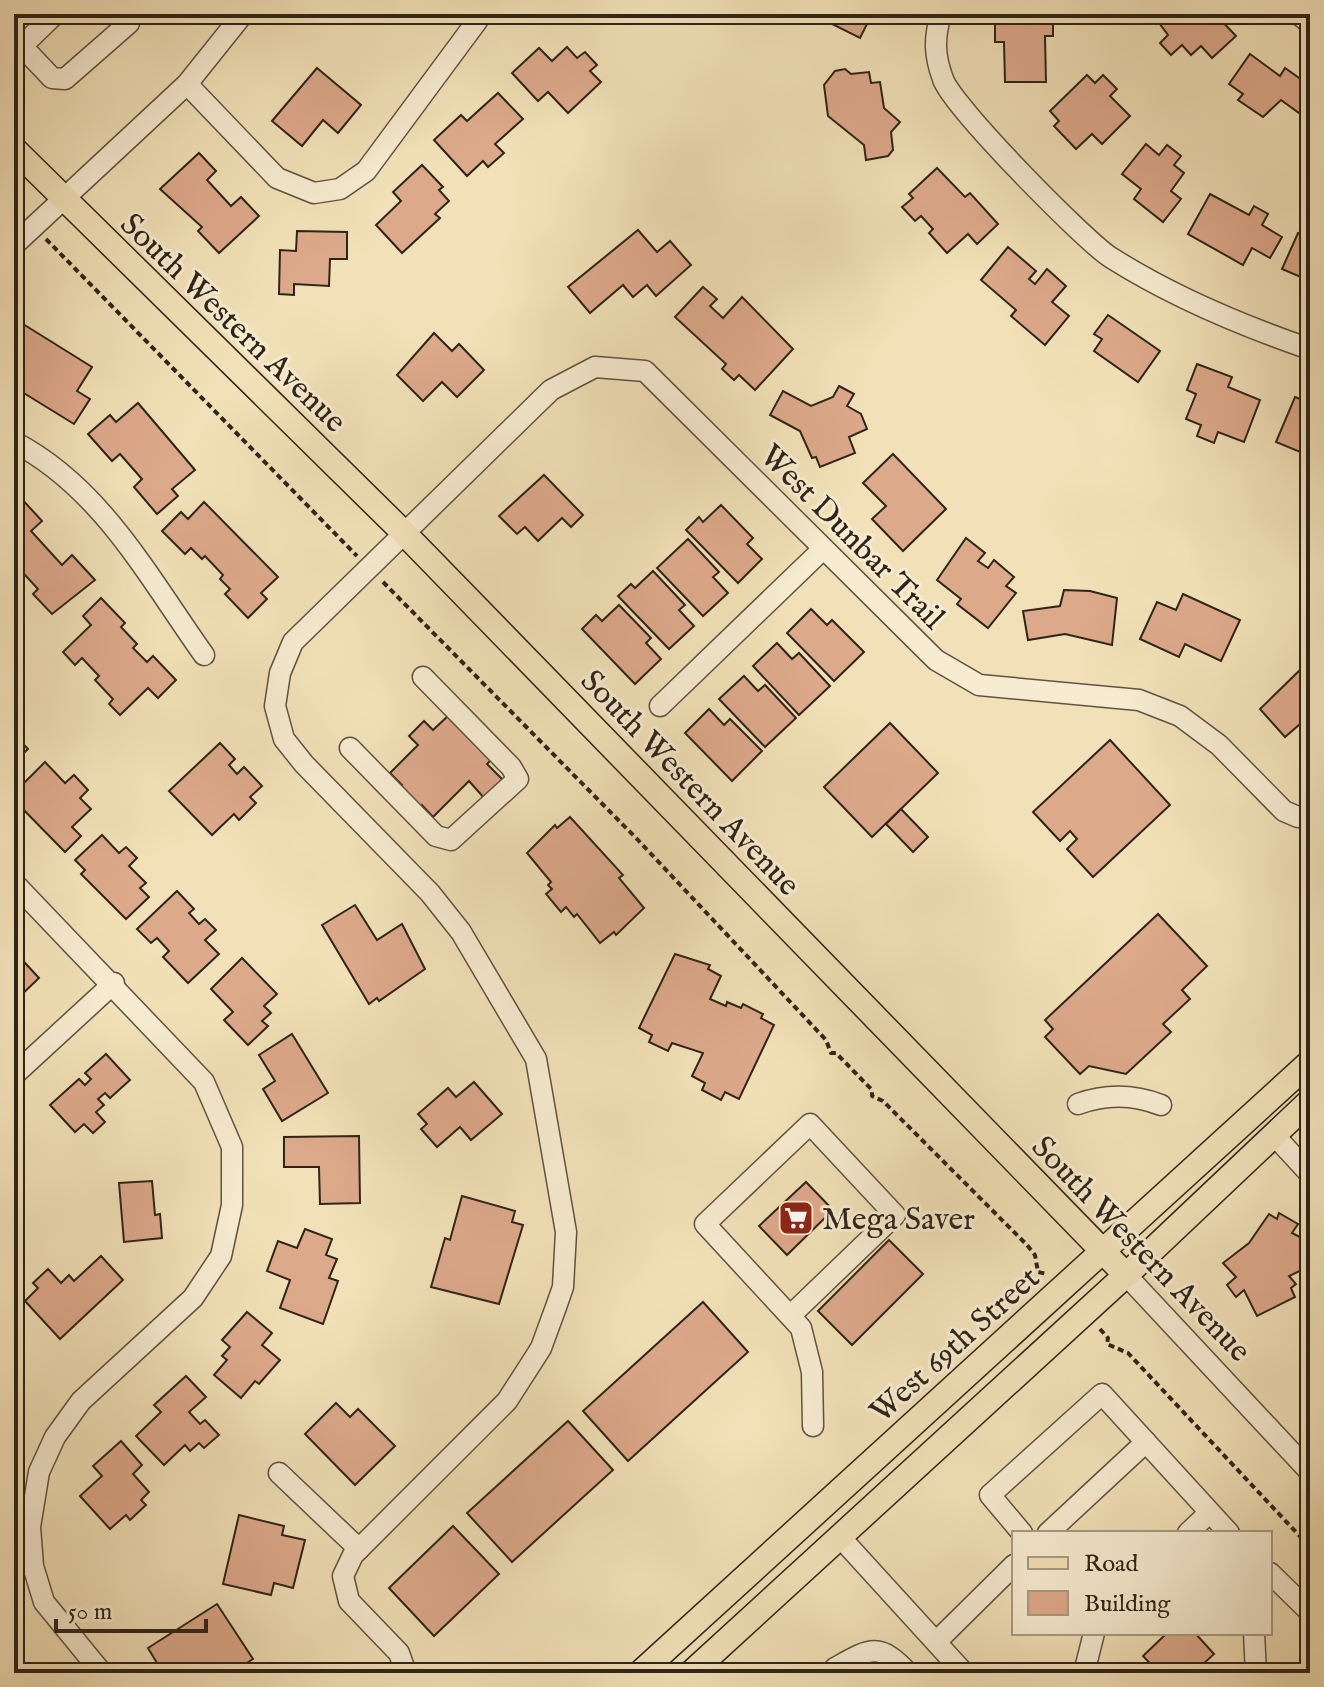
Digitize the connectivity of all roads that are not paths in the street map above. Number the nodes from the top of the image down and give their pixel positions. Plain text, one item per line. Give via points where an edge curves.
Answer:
1 (55, 14) edge
2 (131, 14) edge
3 (243, 14) edge
4 (941, 14) edge
5 (1298, 14) edge
6 (477, 21) dead end
7 (1310, 23) edge
8 (18, 42) edge
9 (187, 84) junction
10 (14, 149) edge
11 (63, 200) junction
12 (14, 245) edge
13 (1310, 349) edge
14 (14, 442) edge
15 (403, 532) junction
16 (823, 549) junction
17 (204, 655) dead end
18 (423, 677) dead end
19 (660, 706) dead end
20 (350, 748) dead end
21 (1310, 815) edge
22 (14, 883) edge
23 (114, 983) junction
24 (1310, 1062) edge
25 (14, 1075) edge
26 (1078, 1104) dead end
27 (1161, 1105) dead end
28 (1307, 1110) edge
29 (1274, 1135) junction
30 (1310, 1174) edge
31 (1104, 1252) junction
32 (1126, 1275) junction
33 (790, 1316) junction
34 (813, 1426) dead end
35 (1146, 1442) junction
36 (1310, 1472) edge
37 (279, 1473) dead end
38 (1209, 1513) junction
39 (22, 1524) edge
40 (1020, 1531) edge
41 (1050, 1531) edge
42 (1190, 1531) edge
43 (1227, 1531) edge
44 (840, 1537) junction
45 (359, 1549) junction
46 (1012, 1567) edge
47 (1272, 1578) edge
48 (1310, 1612) edge
49 (1094, 1635) edge
50 (1254, 1635) edge
51 (936, 1642) junction
52 (835, 1668) dead end
53 (102, 1673) edge
54 (406, 1673) edge
55 (640, 1673) edge
56 (691, 1673) edge
57 (908, 1673) edge
58 (964, 1673) edge
59 (1084, 1673) edge
60 (1256, 1673) edge

1 - 8 street
2 - 8 street via 129,23 65,79 52,78
3 - 9 street
4 - 13 street via 933,40 943,82 966,115 1106,255 1236,324
5 - 7 street
6 - 9 street via 366,171 340,189 314,193 277,178
9 - 11 street
10 - 11 main road, South Western Avenue
11 - 12 street
11 - 15 main road, South Western Avenue
14 - 17 street via 72,479
15 - 16 street, West Dunbar Trail via 551,390 595,367 645,371
15 - 31 main road, South Western Avenue
15 - 45 street, West Dunbar Trail via 293,642 280,673 275,706 284,739 304,764 461,932 536,1059 566,1232 563,1287 541,1348 507,1401
16 - 19 street
16 - 21 street, West Dunbar Trail via 936,660 979,685 1139,700 1180,716 1219,745 1284,811
18 - 20 street via 518,779 451,840 436,836
22 - 23 street
23 - 25 street
23 - 39 street via 204,1082 232,1147 232,1205 221,1256 193,1298 81,1401 55,1437
24 - 31 main road, West 69th Street
26 - 27 street via 1101,1096 1142,1097
28 - 29 main road, West 69th Street
29 - 30 street
29 - 32 main road, West 69th Street
31 - 32 main road, South Western Avenue
31 - 55 main road, West 69th Street
32 - 36 street, South Western Avenue
32 - 44 main road, West 69th Street
33 - 33 street via 705,1224 810,1124 895,1215
33 - 34 street via 801,1328 812,1372
35 - 38 street
35 - 40 street via 1102,1394 990,1495
35 - 41 street
37 - 45 street
38 - 42 street
38 - 43 street
39 - 53 street via 44,1602
44 - 51 street
44 - 56 main road, West 69th Street
45 - 54 street via 343,1576 349,1601 399,1653
46 - 51 street
47 - 48 street
49 - 59 street
50 - 60 street
51 - 58 street
52 - 57 street via 877,1650 891,1654

